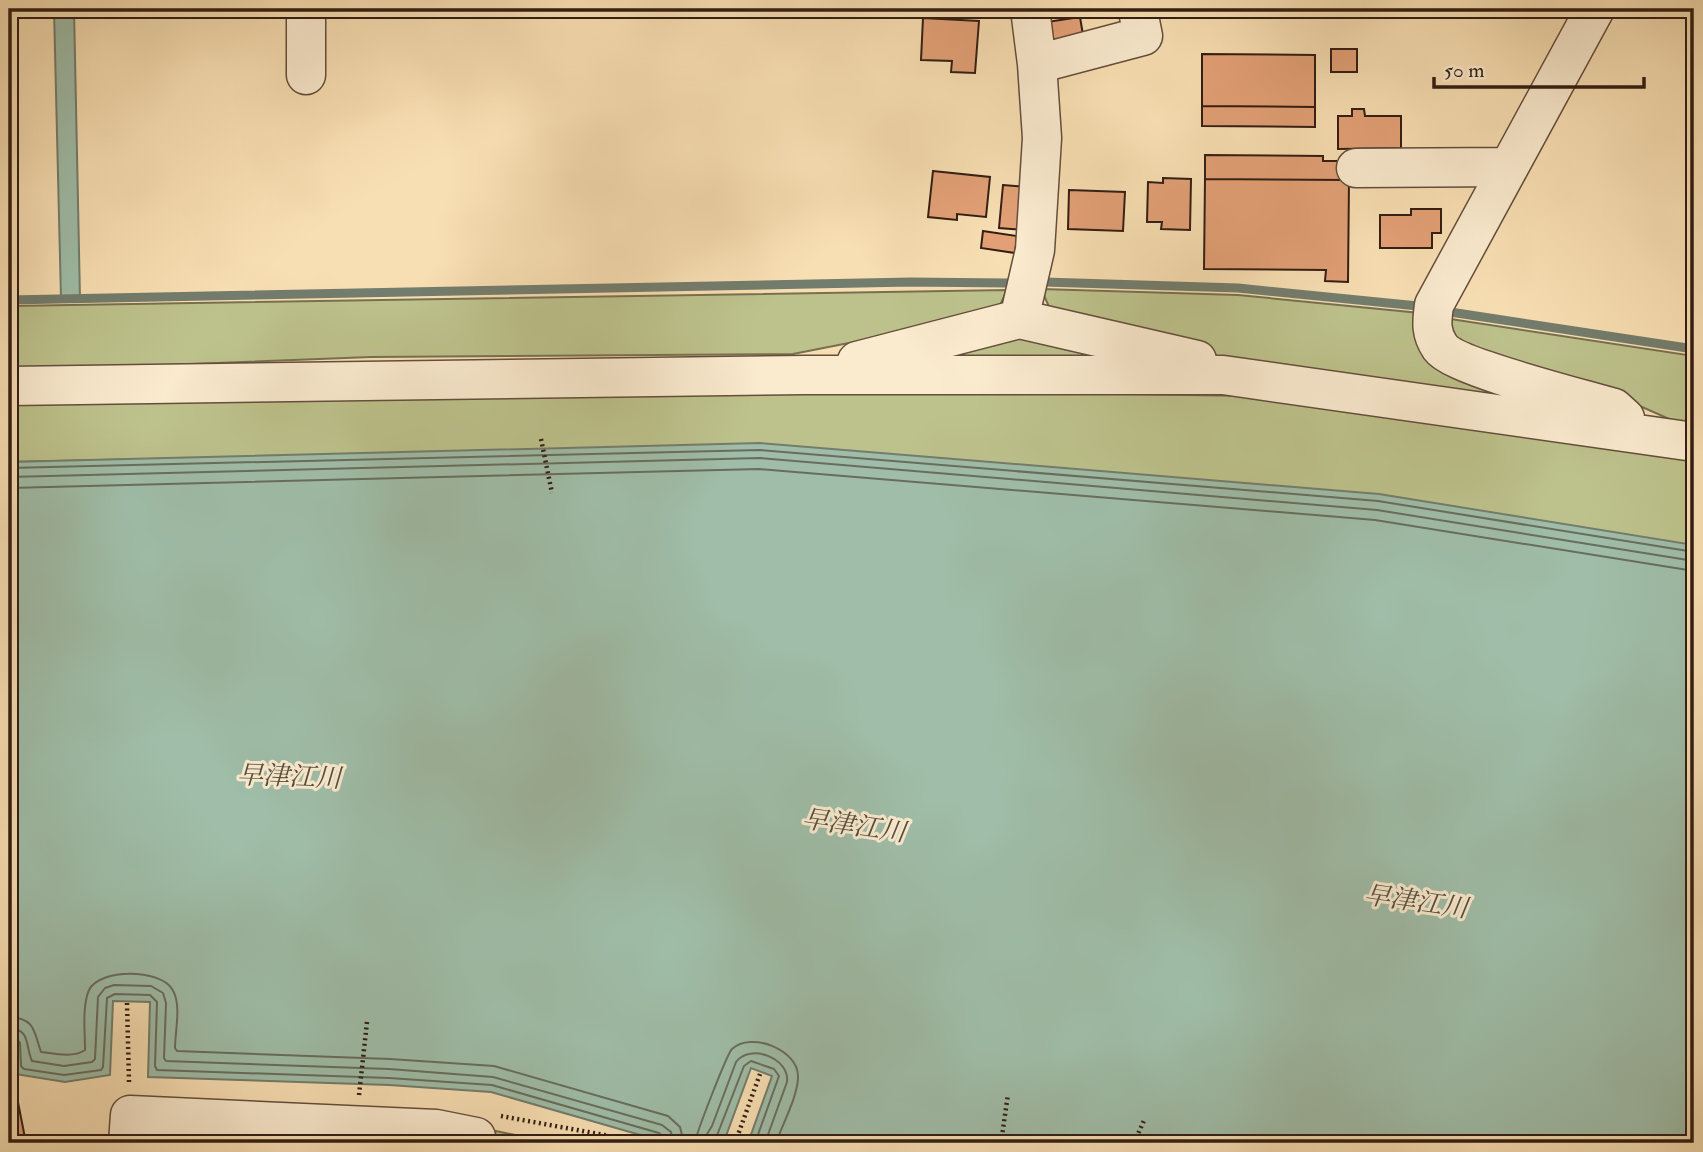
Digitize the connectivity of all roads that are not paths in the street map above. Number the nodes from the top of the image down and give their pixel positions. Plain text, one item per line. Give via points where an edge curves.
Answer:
1 (306, 9) edge
2 (1030, 9) edge
3 (1595, 9) edge
4 (1138, 11) dead end
5 (1037, 64) junction
6 (306, 75) dead end
7 (1508, 167) junction
8 (1356, 168) dead end
9 (1019, 319) junction
10 (805, 375) junction
11 (1223, 375) junction
12 (9, 386) edge
13 (1639, 433) junction
14 (1694, 442) edge
15 (129, 1129) edge
16 (476, 1137) road end

1 - 6 street
2 - 5 street
3 - 7 street
4 - 5 street via 1143,36
5 - 9 street via 1042,138 1035,250
7 - 8 street
7 - 13 street via 1434,305 1431,327 1441,349 1463,363 1614,408
9 - 10 street
9 - 11 street via 1201,361
10 - 11 street
10 - 12 street
11 - 13 street
13 - 14 street
15 - 16 street via 436,1129

